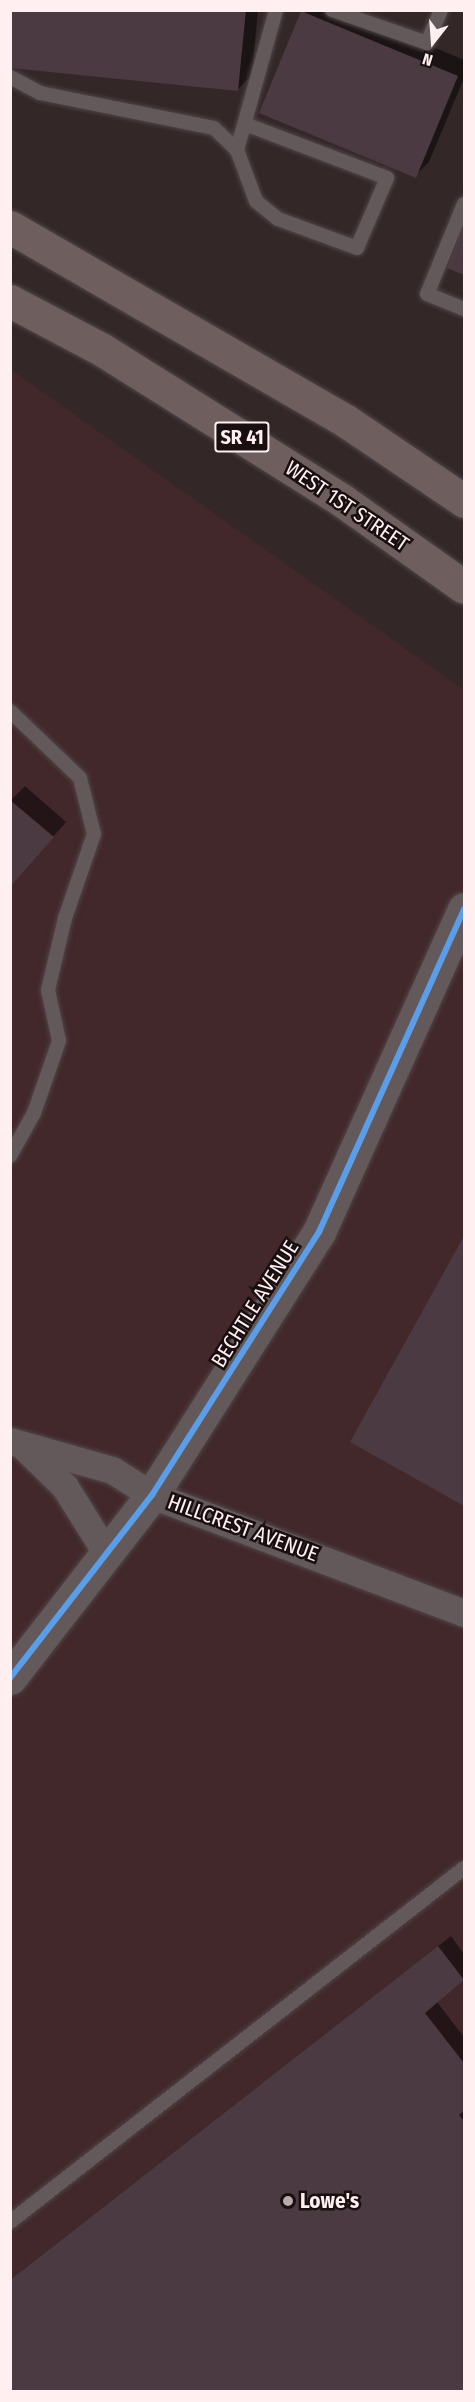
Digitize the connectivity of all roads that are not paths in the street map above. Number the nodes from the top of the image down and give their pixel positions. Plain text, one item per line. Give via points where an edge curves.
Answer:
1 (276, 10) edge
2 (332, 10) edge
3 (441, 10) edge
4 (10, 77) edge
5 (245, 124) junction
6 (237, 150) junction
7 (465, 204) edge
8 (10, 227) edge
9 (10, 301) edge
10 (465, 309) edge
11 (465, 501) edge
12 (465, 587) edge
13 (10, 711) edge
14 (465, 909) edge
15 (10, 1156) edge
16 (16, 1443) edge
17 (152, 1495) junction
18 (105, 1551) junction
19 (465, 1613) edge
20 (10, 1678) edge
21 (465, 1868) edge
22 (10, 2222) edge

1 - 5 lane
2 - 3 lane via 427,43
4 - 6 lane via 40,93 214,128
5 - 6 lane
5 - 6 lane via 387,178 357,248 278,219 263,207 256,201
7 - 10 lane via 427,294
8 - 11 main road via 346,421
9 - 12 main road, WEST 1ST STREET / SR 41 via 101,349 323,488
13 - 15 lane via 80,778 94,834 65,918 48,990 59,1041 34,1113
14 - 17 street, BECHTLE AVENUE via 319,1232
16 - 17 street, HILLCREST AVENUE via 112,1470
16 - 18 street, HILLCREST AVENUE via 64,1487
17 - 18 street, BECHTLE AVENUE
17 - 19 street, HILLCREST AVENUE
18 - 20 street, BECHTLE AVENUE
21 - 22 lane

